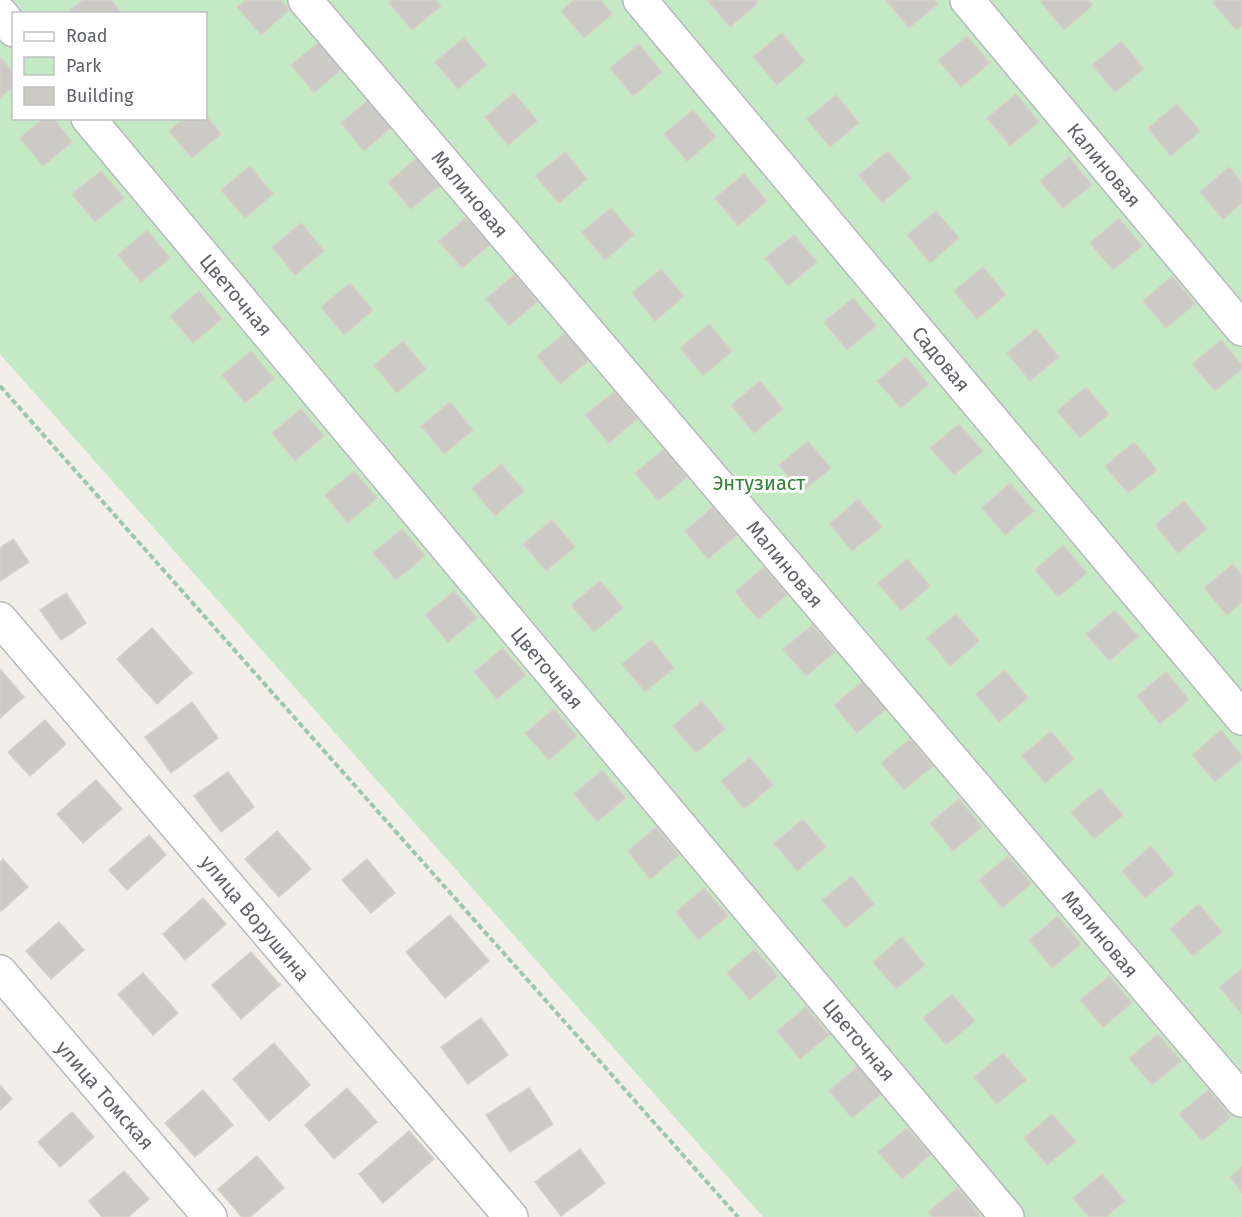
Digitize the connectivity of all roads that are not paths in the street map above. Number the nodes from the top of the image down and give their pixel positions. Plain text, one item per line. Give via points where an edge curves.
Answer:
1 (305, 0) edge
2 (640, 0) edge
3 (967, 0) edge
4 (0, 14) edge
5 (12, 28) edge
6 (90, 120) edge
7 (1242, 329) edge
8 (0, 619) edge
9 (1242, 718) edge
10 (0, 972) edge
11 (1242, 1100) edge
12 (210, 1217) edge
13 (511, 1217) edge
14 (1007, 1217) edge

1 - 11 street, Малиновая
2 - 9 street, Садовая
3 - 7 street, Калиновая
4 - 5 street
6 - 14 street, Цветочная
8 - 13 street, улица Ворушина
10 - 12 street, улица Томская

